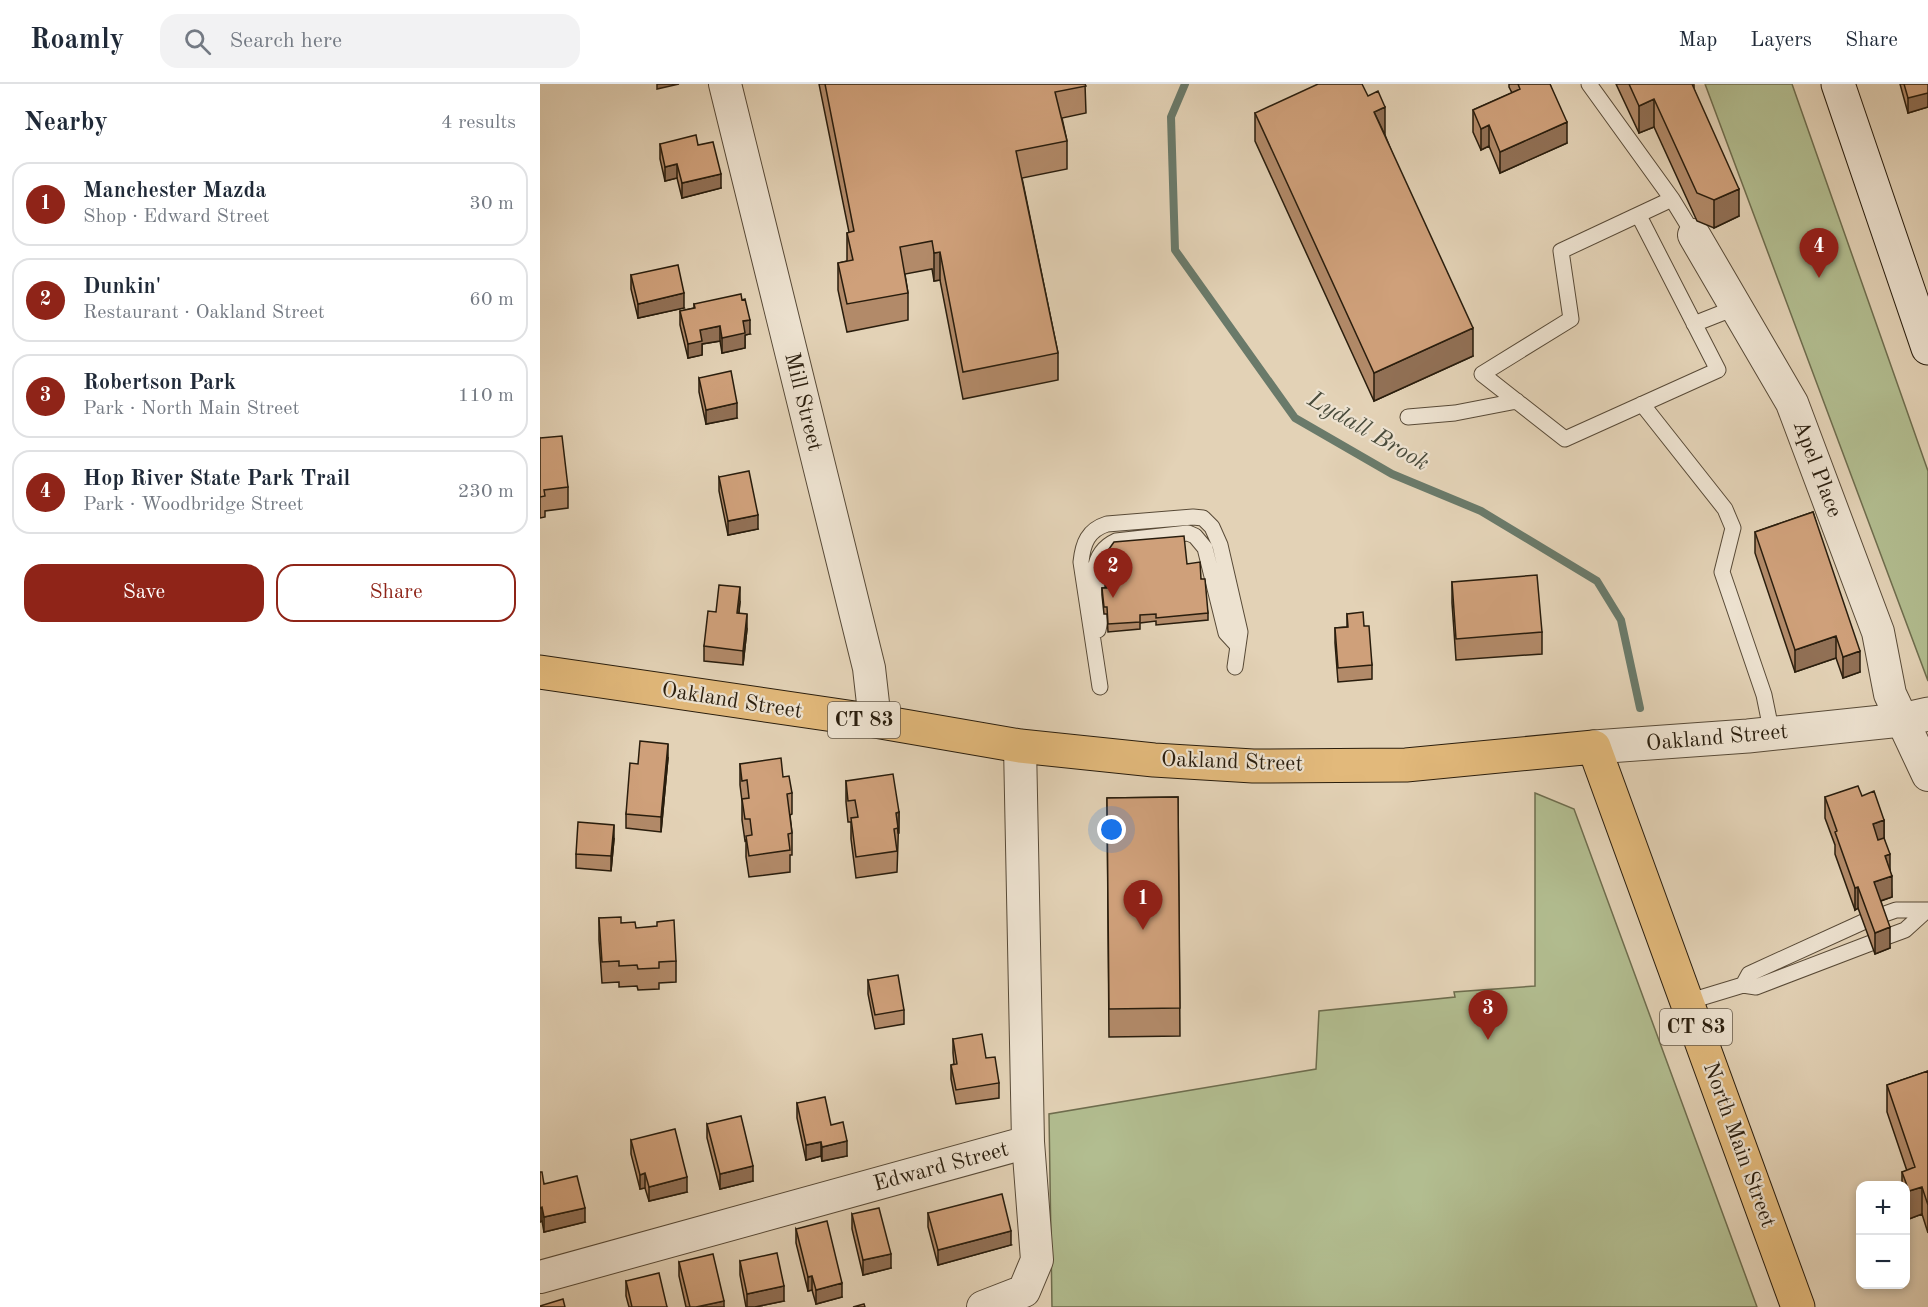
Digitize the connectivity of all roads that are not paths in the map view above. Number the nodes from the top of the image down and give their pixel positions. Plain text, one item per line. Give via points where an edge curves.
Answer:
1 (725, 84) edge
2 (1589, 84) edge
3 (1838, 84) edge
4 (1672, 199) junction
5 (1639, 216) junction
6 (1694, 234) joint
7 (1737, 307) junction
8 (1694, 324) junction
9 (1928, 348) edge
10 (1517, 401) junction
11 (1642, 404) junction
12 (1408, 417) dead end
13 (1235, 667) dead end
14 (540, 672) edge
15 (1100, 687) dead end
16 (1915, 717) edge
17 (875, 721) junction
18 (1772, 734) junction
19 (1020, 746) junction
20 (1594, 747) junction
21 (1928, 775) edge
22 (1927, 910) edge
23 (1879, 916) edge
24 (1863, 922) edge
25 (1886, 937) edge
26 (1871, 943) edge
27 (1743, 985) junction
28 (1687, 1002) junction
29 (1028, 1142) junction
30 (540, 1277) edge
31 (983, 1307) edge
32 (1798, 1307) edge

1 - 17 street, Mill Street via 869,668
2 - 4 lane
3 - 9 street
4 - 5 lane
4 - 6 lane
5 - 8 lane
5 - 10 lane via 1561,251 1571,320 1482,374
6 - 7 street, Apel Place
7 - 8 lane
7 - 16 street, Apel Place via 1783,385 1800,423 1878,632 1890,694
8 - 11 lane via 1718,370
10 - 11 lane via 1565,439
10 - 12 lane
11 - 18 lane via 1725,509 1733,528 1722,572 1764,695
13 - 15 lane via 1240,632 1220,545 1212,527 1203,518 1193,517 1107,524 1089,535 1081,562
14 - 17 main road, Oakland Street / CT 83
16 - 18 street, Oakland Street
16 - 21 street, Apel Place
17 - 19 main road, Oakland Street / CT 83
18 - 20 street, Oakland Street
19 - 20 main road, Oakland Street / CT 83 via 1253,766 1406,765
19 - 29 street, Edward Street
20 - 28 main road, North Main Street / CT 83
22 - 23 lane via 1896,910
22 - 25 lane via 1905,930
24 - 27 lane via 1749,974
26 - 27 lane via 1756,987
27 - 28 lane
28 - 32 main road, North Main Street / CT 83
29 - 30 street, Edward Street
29 - 31 street via 1037,1260 1024,1291

